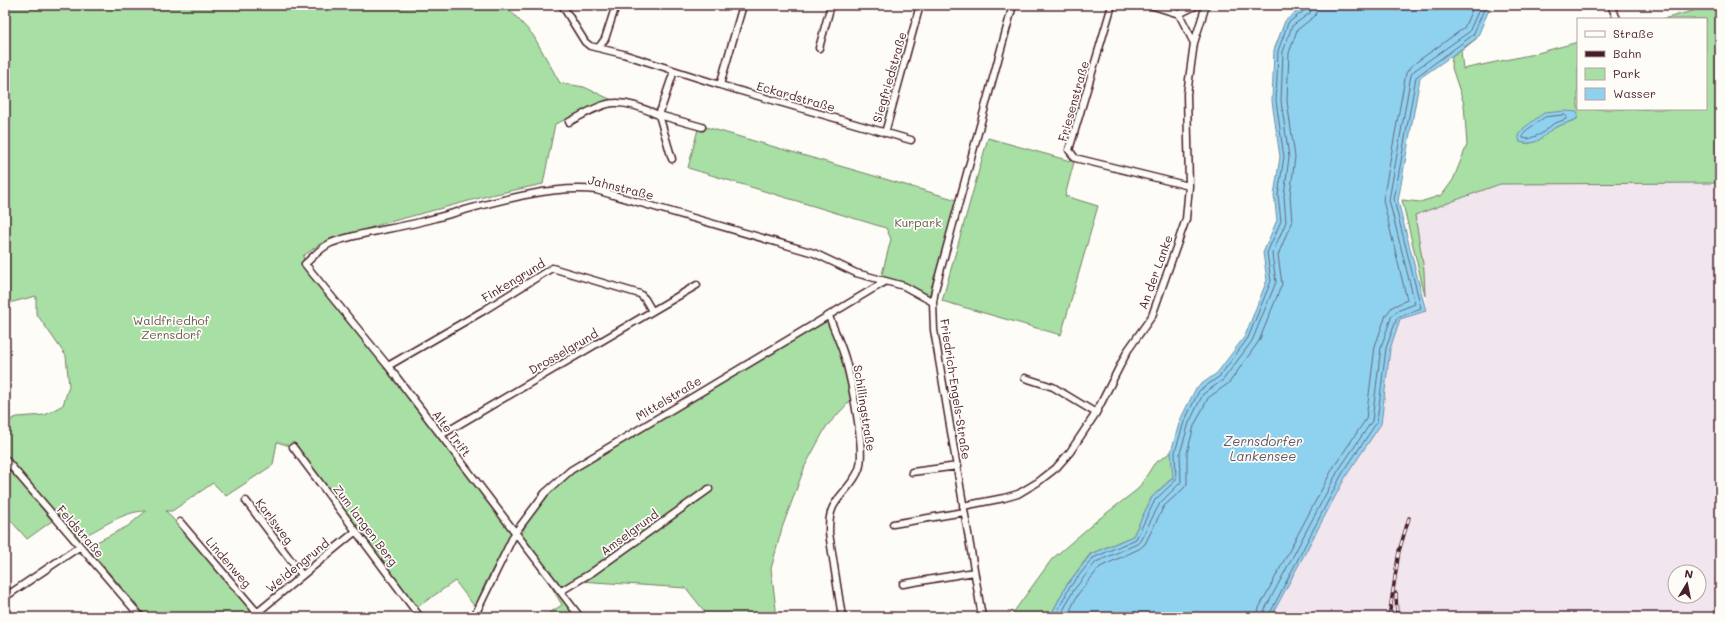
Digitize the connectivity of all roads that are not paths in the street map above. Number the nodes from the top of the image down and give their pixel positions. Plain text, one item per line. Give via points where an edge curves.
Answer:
1 (562, 5) edge
2 (616, 5) edge
3 (743, 5) edge
4 (831, 5) edge
5 (920, 5) edge
6 (1013, 5) edge
7 (1112, 5) edge
8 (1150, 5) edge
9 (1197, 5) edge
10 (1206, 5) edge
11 (1611, 5) edge
12 (1179, 14) junction
13 (1617, 18) edge
14 (1194, 43) junction
15 (599, 47) junction
16 (819, 48) dead end
17 (674, 71) junction
18 (720, 85) junction
19 (659, 115) junction
20 (569, 122) dead end
21 (702, 128) dead end
22 (884, 133) junction
23 (911, 140) dead end
24 (672, 159) dead end
25 (1189, 186) junction
26 (305, 264) joint
27 (885, 282) junction
28 (697, 285) dead end
29 (933, 302) junction
30 (652, 311) junction
31 (829, 316) junction
32 (388, 366) junction
33 (1025, 378) dead end
34 (1096, 414) junction
35 (441, 436) junction
36 (293, 447) dead end
37 (5, 458) edge
38 (958, 466) junction
39 (912, 472) dead end
40 (709, 490) dead end
41 (246, 501) dead end
42 (963, 506) junction
43 (964, 512) junction
44 (180, 522) dead end
45 (892, 524) dead end
46 (356, 531) junction
47 (515, 533) junction
48 (79, 547) junction
49 (974, 572) junction
50 (302, 575) junction
51 (904, 584) dead end
52 (561, 591) junction
53 (5, 597) edge
54 (259, 615) edge
55 (141, 617) edge
56 (252, 617) edge
57 (420, 617) edge
58 (474, 617) edge
59 (580, 617) edge
60 (842, 617) edge
61 (982, 617) edge

1 - 15 street, Eckardstraße via 585,42 590,46
2 - 15 street via 605,39
3 - 18 street
4 - 16 street
5 - 22 street, Siegfriedstraße
6 - 29 street, Friedrich-Engels-Straße
7 - 25 street, Friesenstraße via 1069,150 1075,158
8 - 12 street
9 - 12 street
10 - 14 street, An der Lanke
11 - 13 street
12 - 14 street
14 - 25 street, An der Lanke via 1187,94
15 - 17 street, Eckardstraße
17 - 18 street, Eckardstraße
17 - 19 street
18 - 22 street, Eckardstraße
19 - 20 street via 615,102
19 - 21 street
19 - 24 street
22 - 23 street, Eckardstraße
25 - 34 street, An der Lanke via 1186,219 1152,316 1128,350
26 - 27 street, Jahnstraße via 315,252 332,242 516,198 564,188 581,188 603,192 814,253 856,273
26 - 32 street, Alte Trift
27 - 29 street via 904,286
27 - 31 street, Mittelstraße
28 - 30 street, Drosselgrund
29 - 38 street, Friedrich-Engels-Straße via 934,330
30 - 32 street, Finkengrund via 640,294 552,268
30 - 35 street, Drosselgrund
31 - 47 street, Mittelstraße via 571,470 545,493
31 - 60 street, Schillingstraße via 845,358 854,395 862,454 859,470 852,484 833,507 829,520
32 - 35 street, Alte Trift
33 - 34 street via 1053,387
34 - 42 street, An der Lanke via 1070,452 1056,468 1038,482 1018,494
35 - 47 street, Alte Trift
36 - 46 street, Zum langen Berg
37 - 48 street, Feldstraße
38 - 39 street
38 - 42 street, Friedrich-Engels-Straße
40 - 52 street, Amselgrund via 591,574
41 - 50 street, Karlsweg
42 - 43 street, Friedrich-Engels-Straße
43 - 45 street
43 - 49 street, Friedrich-Engels-Straße
44 - 54 street, Lindenweg
46 - 50 street, Weidengrund
46 - 57 street, Zum langen Berg
47 - 52 street, Alte Trift
47 - 58 street, Mittelstraße
48 - 53 street
48 - 55 street, Feldstraße
49 - 51 street
49 - 61 street, Friedrich-Engels-Straße
50 - 54 street, Weidengrund
52 - 59 street, Alte Trift
54 - 56 street, Weidengrund

